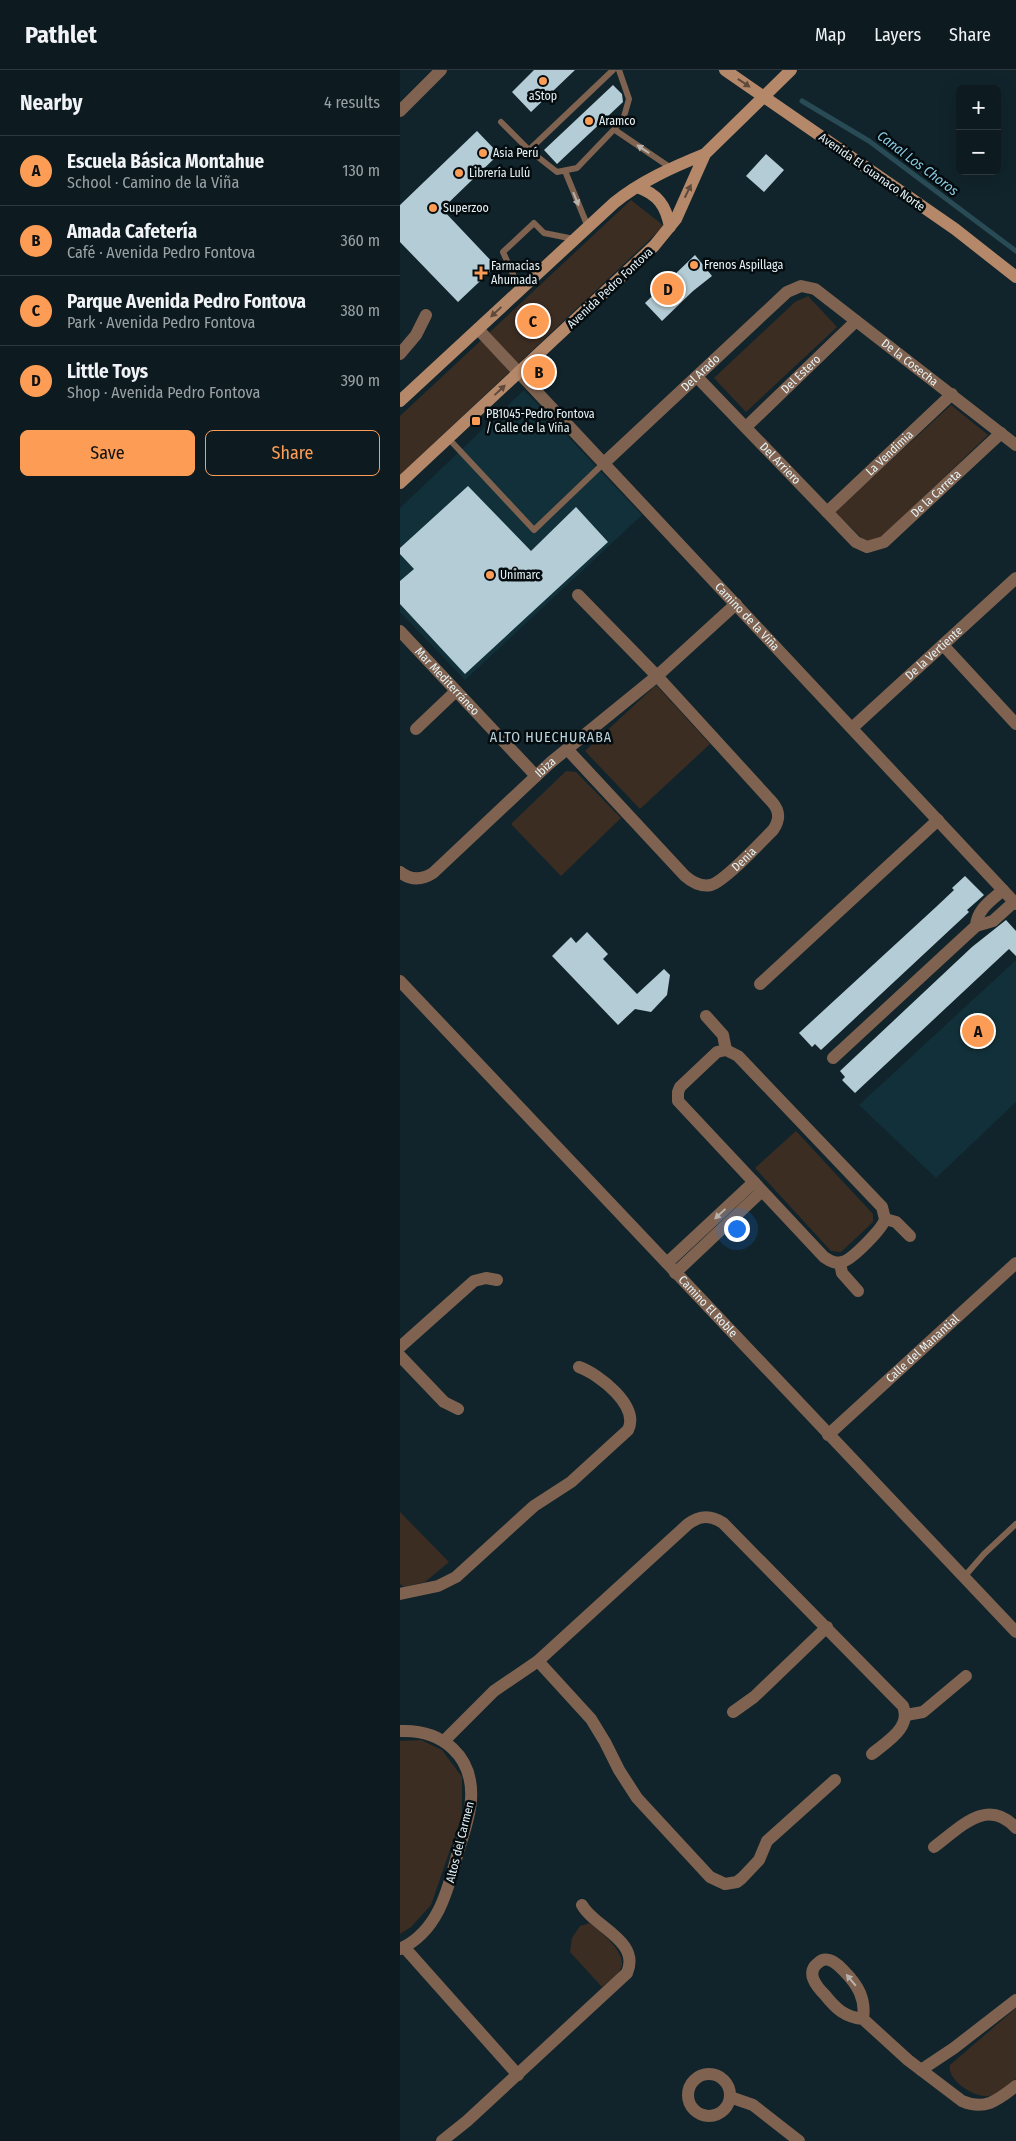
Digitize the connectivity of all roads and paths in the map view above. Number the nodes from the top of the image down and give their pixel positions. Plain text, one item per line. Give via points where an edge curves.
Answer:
1 (441, 70) edge
2 (613, 70) edge
3 (619, 70) edge
4 (725, 70) edge
5 (791, 70) edge
6 (764, 97) junction
7 (400, 110) edge
8 (501, 122) dead end
9 (615, 130) junction
10 (529, 150) junction
11 (705, 154) junction
12 (671, 168) junction
13 (565, 171) junction
14 (637, 187) junction
15 (588, 227) junction
16 (670, 227) junction
17 (575, 239) junction
18 (1016, 277) edge
19 (801, 286) joint
20 (520, 290) junction
21 (426, 315) dead end
22 (856, 320) junction
23 (478, 329) junction
24 (400, 354) edge
25 (519, 372) junction
26 (697, 377) junction
27 (952, 394) junction
28 (400, 401) edge
29 (746, 427) junction
30 (1001, 433) junction
31 (448, 438) junction
32 (1016, 445) edge
33 (604, 463) junction
34 (400, 483) edge
35 (827, 512) junction
36 (867, 548) joint
37 (1016, 578) edge
38 (578, 595) dead end
39 (736, 604) junction
40 (400, 631) edge
41 (943, 645) junction
42 (657, 676) junction
43 (456, 691) junction
44 (1016, 724) edge
45 (852, 728) junction
46 (416, 729) dead end
47 (567, 749) junction
48 (536, 776) junction
49 (938, 820) junction
50 (400, 872) edge
51 (1003, 890) junction
52 (1015, 903) edge
53 (976, 926) junction
54 (400, 981) edge
55 (760, 984) dead end
56 (706, 1016) dead end
57 (726, 1050) junction
58 (834, 1058) dead end
59 (758, 1186) junction
60 (885, 1218) junction
61 (910, 1236) dead end
62 (666, 1263) junction
63 (840, 1263) junction
64 (1016, 1263) edge
65 (676, 1273) junction
66 (497, 1280) dead end
67 (858, 1291) dead end
68 (400, 1347) edge
69 (400, 1356) edge
70 (579, 1367) dead end
71 (458, 1409) dead end
72 (828, 1435) junction
73 (1016, 1524) edge
74 (964, 1577) junction
75 (400, 1594) edge
76 (827, 1627) junction
77 (1015, 1629) edge
78 (538, 1661) junction
79 (966, 1676) dead end
80 (733, 1712) dead end
81 (906, 1715) junction
82 (400, 1731) edge
83 (444, 1741) junction
84 (872, 1754) dead end
85 (835, 1780) dead end
86 (1016, 1828) edge
87 (934, 1847) dead end
88 (582, 1905) dead end
89 (402, 1948) edge
90 (1016, 2000) edge
91 (863, 2019) junction
92 (921, 2070) junction
93 (518, 2075) junction
94 (1016, 2086) edge
95 (730, 2097) dead end
96 (442, 2141) edge
97 (799, 2141) edge

1 - 7 street
2 - 10 lane
3 - 9 lane via 629,99 623,120
4 -> 6 street, Avenida El Guanaco Norte
5 - 6 street, Avenida Pedro Fontova
6 - 11 street, Avenida Pedro Fontova
6 - 18 street, Avenida El Guanaco Norte via 955,229
8 - 10 lane
12 -> 9 lane
9 - 13 lane via 577,168
10 - 13 lane via 557,172
11 - 12 street, Avenida Pedro Fontova
16 -> 11 street, Avenida Pedro Fontova
12 - 14 street, Avenida Pedro Fontova
13 -> 15 lane
14 - 15 street, Avenida Pedro Fontova
14 - 16 street via 658,197 665,206
15 - 17 street, Avenida Pedro Fontova
16 - 25 street, Avenida Pedro Fontova via 654,246
17 - 20 street, Avenida Pedro Fontova
17 - 20 lane via 544,233 534,223 503,252
19 - 22 street, De la Cosecha via 815,289
19 - 26 street, Del Arado via 787,292
20 -> 23 street, Avenida Pedro Fontova
21 - 24 street via 416,335
22 - 27 street, De la Cosecha
22 - 29 street, Del Estero
23 - 25 street, Camino de la Viña
23 - 28 street, Avenida Pedro Fontova
31 -> 25 street, Avenida Pedro Fontova
25 - 33 street, Camino de la Viña
26 - 29 street, Del Arriero
26 - 33 street, Del Arado
27 - 30 street, De la Cosecha
27 - 35 street, La Vendimia
29 - 35 street, Del Arriero
30 - 32 street, De la Cosecha
30 - 36 street, De la Carreta via 884,542
31 - 33 lane via 534,530
31 - 34 street, Avenida Pedro Fontova
33 - 39 street, Camino de la Viña
35 - 36 street, Del Arriero via 856,542
37 - 41 street, De la Vertiente
38 - 42 street
39 - 42 street, Ibiza
39 - 45 street, Camino de la Viña
40 - 43 street, Mar Mediterráneo
41 - 44 street
41 - 45 street, De la Vertiente
42 - 47 street, Ibiza
42 - 47 street, Denia via 778,811 778,822 773,830 722,879 704,886 691,881
43 - 46 street
43 - 48 street, Mar Mediterráneo
45 - 49 street, Camino de la Viña
47 - 48 street, Ibiza
48 - 50 street, Ibiza via 433,872 422,879
49 - 51 street, Camino de la Viña
49 - 55 street
51 - 52 street, Camino de la Viña
51 - 53 street via 983,908 976,919
52 - 53 street via 992,921
53 - 58 street
54 - 62 street, Camino El Roble
56 - 57 street via 723,1035
57 - 59 street via 714,1055 680,1087 677,1096
57 - 60 street via 738,1056 868,1193 882,1208
59 -> 62 street
59 - 63 street via 824,1257
59 - 65 street
60 - 61 street via 896,1222
60 - 63 street via 881,1228
62 - 65 street, Camino El Roble
63 - 67 street via 842,1273
64 - 72 street, Calle del Manantial
65 - 72 street, Camino El Roble
66 - 68 street via 474,1281
69 - 71 street via 444,1402
70 - 75 street via 602,1379 627,1406 631,1420 628,1430 571,1482 534,1506 456,1577 438,1586
72 - 74 street, Camino El Roble
73 - 74 lane
74 - 77 street, Camino El Roble
76 - 78 street via 723,1523 705,1517 688,1524
76 - 80 street via 754,1697
76 - 81 street via 900,1702
78 - 83 street via 494,1691
78 - 85 street via 591,1719 637,1798 710,1877 720,1883 731,1884 742,1878 759,1860 767,1841
79 - 81 street via 923,1712
81 - 84 street via 902,1726
82 - 83 street, Altos del Carmen via 421,1731
83 - 89 street, Altos del Carmen via 457,1752 464,1765 471,1788 471,1802 440,1911 421,1934
86 - 87 street via 998,1814 983,1814
88 - 93 street via 588,1915 624,1946 630,1958 629,1969
89 - 93 street
90 - 92 street
91 -> 91 street via 862,1998 851,1979 834,1962 817,1963 813,1972 818,1987 839,2011
91 - 92 street
92 - 94 street via 962,2101 980,2106 993,2103
93 - 96 street
95 - 97 street via 761,2110

